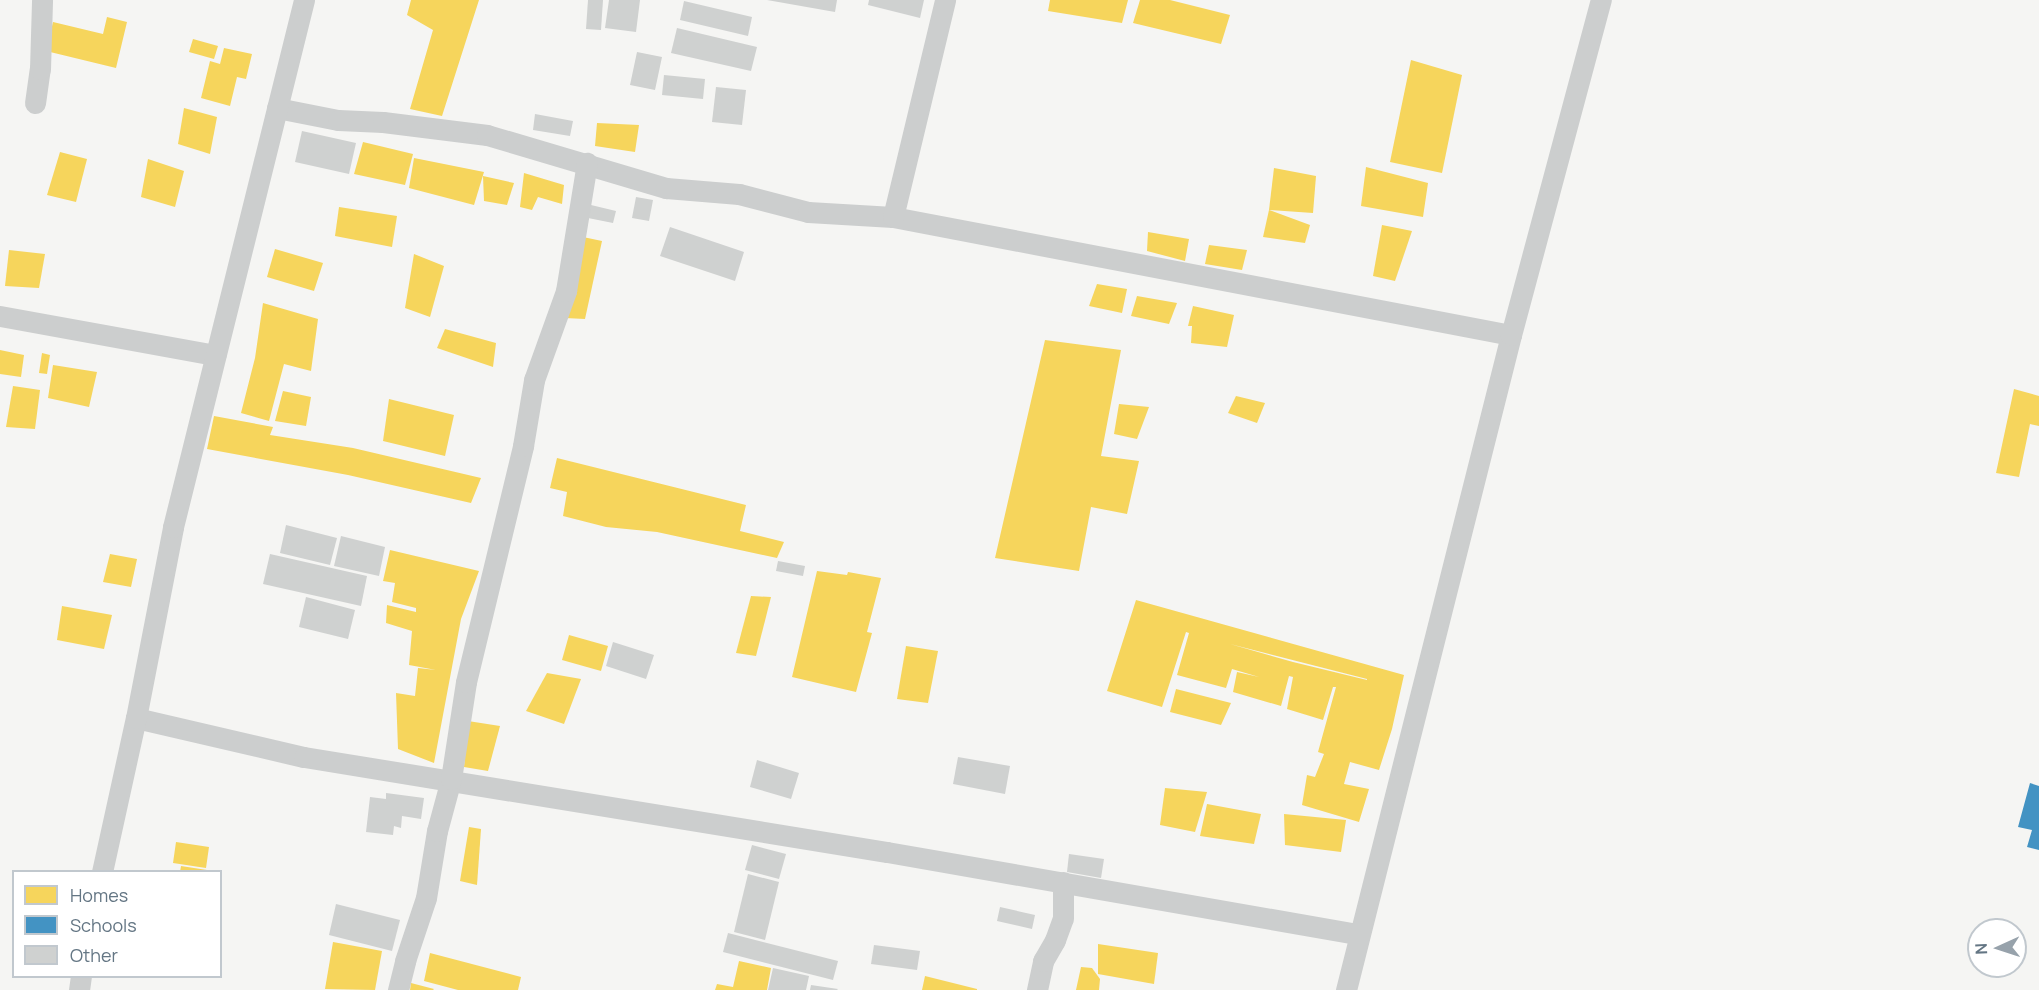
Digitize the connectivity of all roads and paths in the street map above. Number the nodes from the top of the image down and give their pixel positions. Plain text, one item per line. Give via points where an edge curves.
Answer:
1 (42, 0) edge
2 (304, 0) edge
3 (945, 0) edge
4 (1601, 0) edge
5 (35, 103) dead end
6 (277, 108) junction
7 (587, 163) junction
8 (893, 217) junction
9 (0, 316) edge
10 (1511, 335) junction
11 (215, 355) junction
12 (136, 718) junction
13 (451, 779) junction
14 (102, 870) edge
15 (1063, 882) junction
16 (1359, 934) junction
17 (398, 990) edge
18 (1037, 990) edge
19 (1346, 990) edge

1 - 5 street
2 - 6 street
3 - 8 street
4 - 10 street
6 - 7 street via 338,120 487,135
6 - 11 street
7 - 8 street via 666,188 739,194 808,212
7 - 13 street via 566,291 534,380 523,446 466,682
8 - 10 street
9 - 11 street
10 - 16 street
11 - 12 street via 173,527
12 - 13 street via 304,757
12 - 14 street
13 - 15 street
13 - 17 street via 437,831 426,898
15 - 16 street
15 - 18 street via 1063,918 1043,961
16 - 19 street

